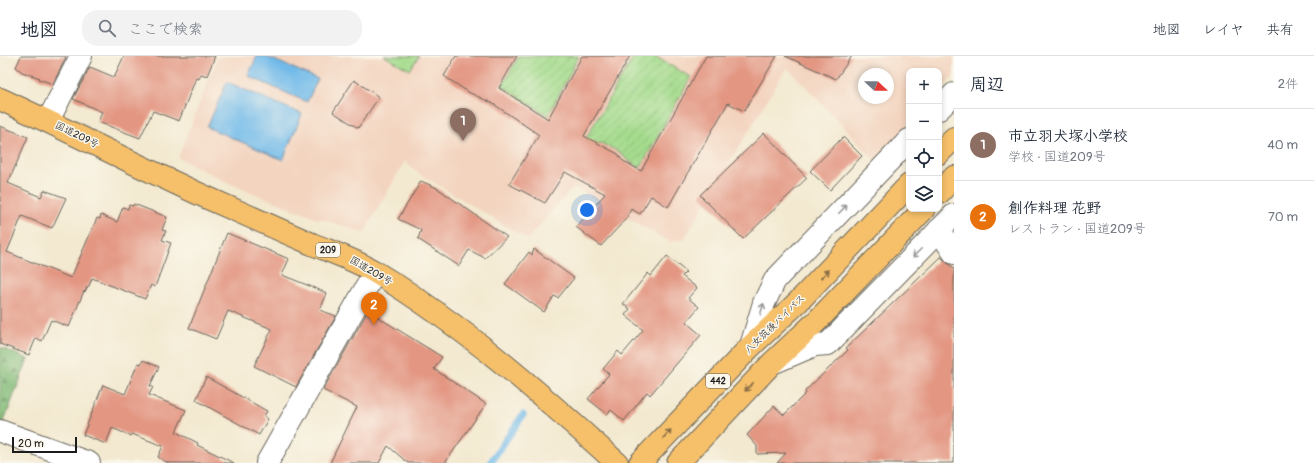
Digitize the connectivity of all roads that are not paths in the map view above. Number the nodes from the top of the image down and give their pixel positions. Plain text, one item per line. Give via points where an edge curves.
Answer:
1 (81, 56) edge
2 (954, 94) edge
3 (0, 99) edge
4 (942, 107) edge
5 (48, 121) junction
6 (954, 138) edge
7 (906, 143) edge
8 (942, 150) edge
9 (954, 178) edge
10 (906, 188) edge
11 (942, 190) edge
12 (921, 212) edge
13 (947, 222) edge
14 (954, 253) edge
15 (375, 272) junction
16 (751, 346) junction
17 (772, 363) junction
18 (0, 431) edge
19 (89, 463) edge
20 (267, 463) edge
21 (617, 463) edge
22 (640, 463) edge
23 (678, 463) edge

1 - 5 street
2 - 4 street
3 - 5 highway, 国道209号 / 209
5 - 15 highway, 国道209号 / 209 via 174,183
6 - 8 highway
16 -> 7 street via 764,303 776,280
9 - 11 highway
16 -> 10 highway, 八女筑後バイパス / 442 via 798,302
12 - 17 highway, 442 via 817,321
13 - 14 street
13 -> 17 street via 828,344 816,345
15 - 20 street
15 - 21 highway, 国道209号 / 209 via 443,317 502,363
22 -> 16 highway, 八女筑後バイパス / 442
17 -> 23 highway, 442
18 - 19 street

